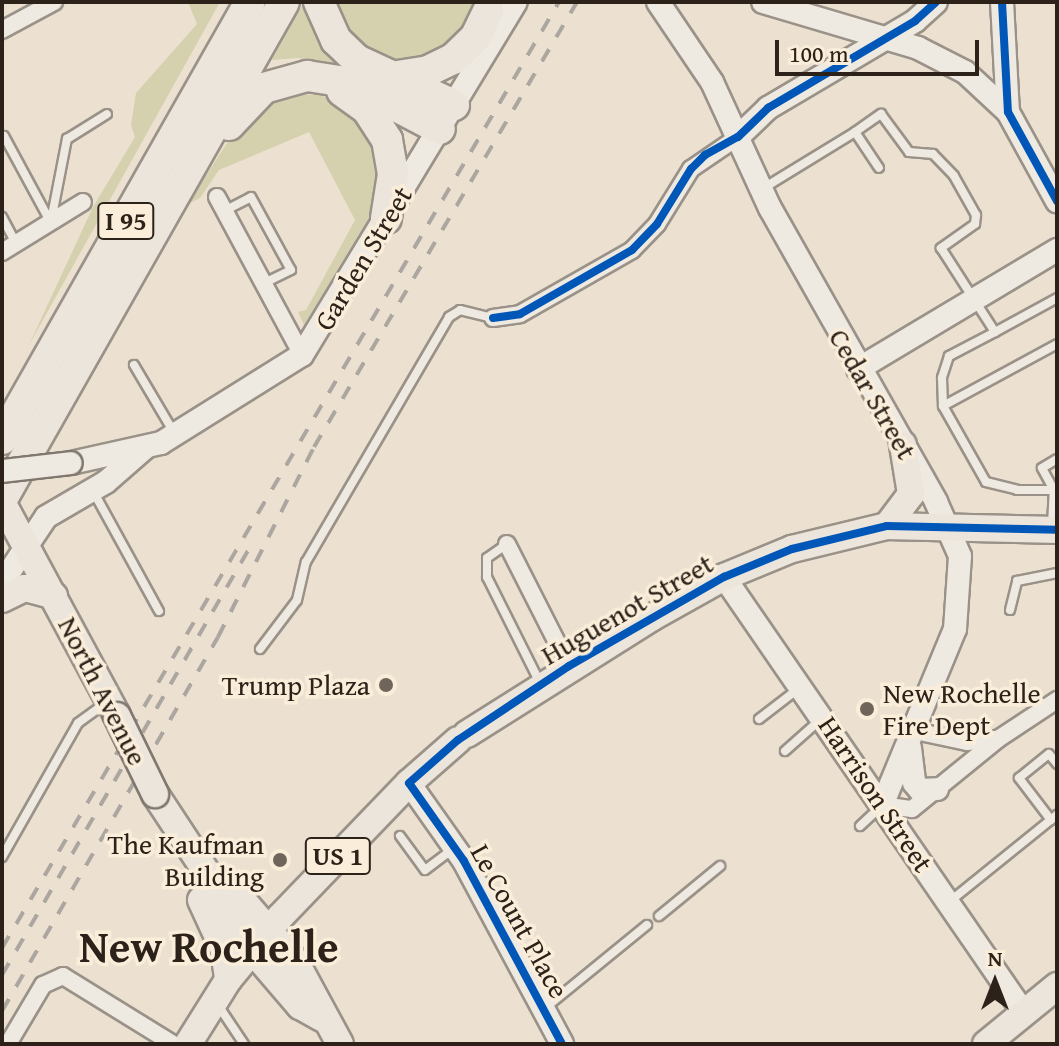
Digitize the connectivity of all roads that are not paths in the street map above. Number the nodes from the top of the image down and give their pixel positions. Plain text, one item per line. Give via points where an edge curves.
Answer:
1 (54, 2) edge
2 (250, 2) edge
3 (284, 2) edge
4 (319, 2) edge
5 (658, 2) edge
6 (763, 2) edge
7 (936, 2) edge
8 (1002, 2) edge
9 (498, 5) edge
10 (2, 30) edge
11 (887, 38) junction
12 (307, 76) junction
13 (389, 77) junction
14 (454, 105) junction
15 (1008, 112) junction
16 (107, 114) dead end
17 (855, 132) junction
18 (4, 136) dead end
19 (738, 137) junction
20 (879, 168) dead end
21 (761, 189) junction
22 (1057, 201) edge
23 (83, 202) dead end
24 (221, 204) joint
25 (163, 213) junction
26 (2, 217) edge
27 (386, 218) junction
28 (51, 222) junction
29 (9, 248) edge
30 (1057, 250) edge
31 (264, 283) junction
32 (1057, 298) edge
33 (972, 303) junction
34 (493, 318) joint
35 (995, 332) junction
36 (1057, 344) edge
37 (302, 355) junction
38 (134, 365) dead end
39 (858, 369) junction
40 (943, 406) junction
41 (175, 436) junction
42 (2, 439) edge
43 (903, 445) junction
44 (145, 448) junction
45 (1057, 459) edge
46 (2, 471) edge
47 (92, 490) junction
48 (1056, 490) edge
49 (5, 506) edge
50 (946, 524) junction
51 (887, 526) junction
52 (1055, 530) edge
53 (26, 543) junction
54 (507, 544) joint
55 (1057, 573) edge
56 (724, 577) junction
57 (2, 583) edge
58 (54, 596) junction
59 (2, 599) edge
60 (1010, 610) dead end
61 (159, 611) dead end
62 (260, 649) dead end
63 (569, 666) junction
64 (540, 684) junction
65 (802, 686) junction
66 (1057, 700) edge
67 (113, 709) junction
68 (824, 717) junction
69 (759, 719) dead end
70 (913, 737) junction
71 (998, 739) junction
72 (785, 751) dead end
73 (1057, 764) edge
74 (409, 783) junction
75 (937, 789) junction
76 (882, 805) junction
77 (1054, 817) edge
78 (860, 826) dead end
79 (179, 833) junction
80 (400, 836) dead end
81 (454, 847) junction
82 (2, 857) edge
83 (720, 866) dead end
84 (949, 902) junction
85 (659, 916) dead end
86 (647, 925) dead end
87 (260, 940) junction
88 (1057, 986) edge
89 (222, 991) junction
90 (544, 1009) junction
91 (1024, 1013) junction
92 (241, 1042) edge
93 (557, 1042) edge
94 (8, 1044) edge
95 (173, 1044) edge
96 (188, 1044) edge
97 (340, 1044) edge
98 (986, 1044) edge

1 - 10 street
2 - 42 highway, I 95
3 - 25 highway, I 95
4 - 13 highway via 328,29 347,52
5 - 19 street, Cedar Street via 712,82
6 - 11 street via 858,34
7 - 11 street
8 - 15 street
9 - 13 highway via 453,59 428,71
9 - 14 street, Garden Street
11 - 15 street via 949,62
11 - 19 street via 768,108
12 - 14 highway
12 - 25 highway via 273,83 247,102
12 - 27 highway via 357,101 381,128 392,164
13 - 14 highway
14 - 27 street, Garden Street
15 - 22 street
16 - 28 lane via 67,139
17 - 20 lane
17 - 21 lane
17 - 33 lane via 881,114 909,152 933,154 954,176 976,215 975,224 941,248
18 - 28 lane
19 - 21 street, Cedar Street
19 - 34 street via 691,169 657,224 632,250 520,314
21 - 39 street, Cedar Street
23 - 28 street
24 - 31 street
24 - 31 lane via 251,197 291,270
25 - 49 highway, I 95
26 - 29 lane
27 - 37 street, Garden Street
28 - 29 street
30 - 33 street
31 - 37 street
32 - 35 lane
33 - 35 lane
33 - 39 street
34 - 62 lane via 460,310 449,317 306,562 297,600
35 - 40 lane via 949,356 942,378
36 - 40 lane
37 - 41 street, Garden Street
38 - 41 lane
39 - 43 street, Cedar Street
40 - 48 lane via 986,482 1017,490
41 - 44 street, Garden Street
43 - 50 street, Cedar Street
43 - 51 main road via 911,494
44 - 46 street, Garden Street, bridge
44 - 47 street, Garden Street
45 - 48 lane via 1042,468
47 - 53 street, Garden Street via 46,517
47 - 61 lane
48 - 52 lane
49 - 53 main road, North Avenue
50 - 51 main road, Huguenot Street / US 1
50 - 52 main road, Huguenot Street / US 1
50 - 70 street, Cedar Street via 961,560 960,607
51 - 56 main road, Huguenot Street / US 1 via 792,549
53 - 57 street, Garden Street
53 - 58 main road, North Avenue
54 - 63 street
54 - 64 lane via 487,558 487,577
55 - 60 lane via 1017,581
56 - 63 main road, Huguenot Street / US 1
56 - 65 street, Harrison Street
58 - 59 main road via 25,588
58 - 67 main road, North Avenue
63 - 64 main road, Huguenot Street / US 1
64 - 74 main road, Huguenot Street / US 1 via 462,737
65 - 68 street, Harrison Street
65 - 69 lane
66 - 71 street
67 - 79 main road, North Avenue, bridge
67 - 82 lane via 78,723
68 - 72 lane
68 - 76 street, Harrison Street
70 - 71 street
70 - 75 street via 914,783 920,790
70 - 76 street, Cedar Street
71 - 75 street
73 - 77 lane via 1049,754 1019,778
74 - 81 street, Le Count Place
74 - 87 main road, Huguenot Street / US 1
75 - 76 street via 912,809
76 - 78 lane
76 - 84 street, Harrison Street
77 - 84 lane
79 - 87 main road, North Avenue via 209,876 216,902
79 - 89 main road via 182,861 224,950
80 - 81 lane via 425,870
81 - 90 street, Le Count Place
83 - 85 lane
84 - 91 street, Harrison Street
86 - 90 lane
87 - 89 main road, Huguenot Street / US 1
87 - 97 main road, North Avenue via 315,993 322,1018
88 - 91 main road
89 - 92 lane
89 - 96 main road, Huguenot Street / US 1
90 - 93 street, Le Count Place
91 - 98 main road
94 - 95 street via 43,985 55,976 71,977

